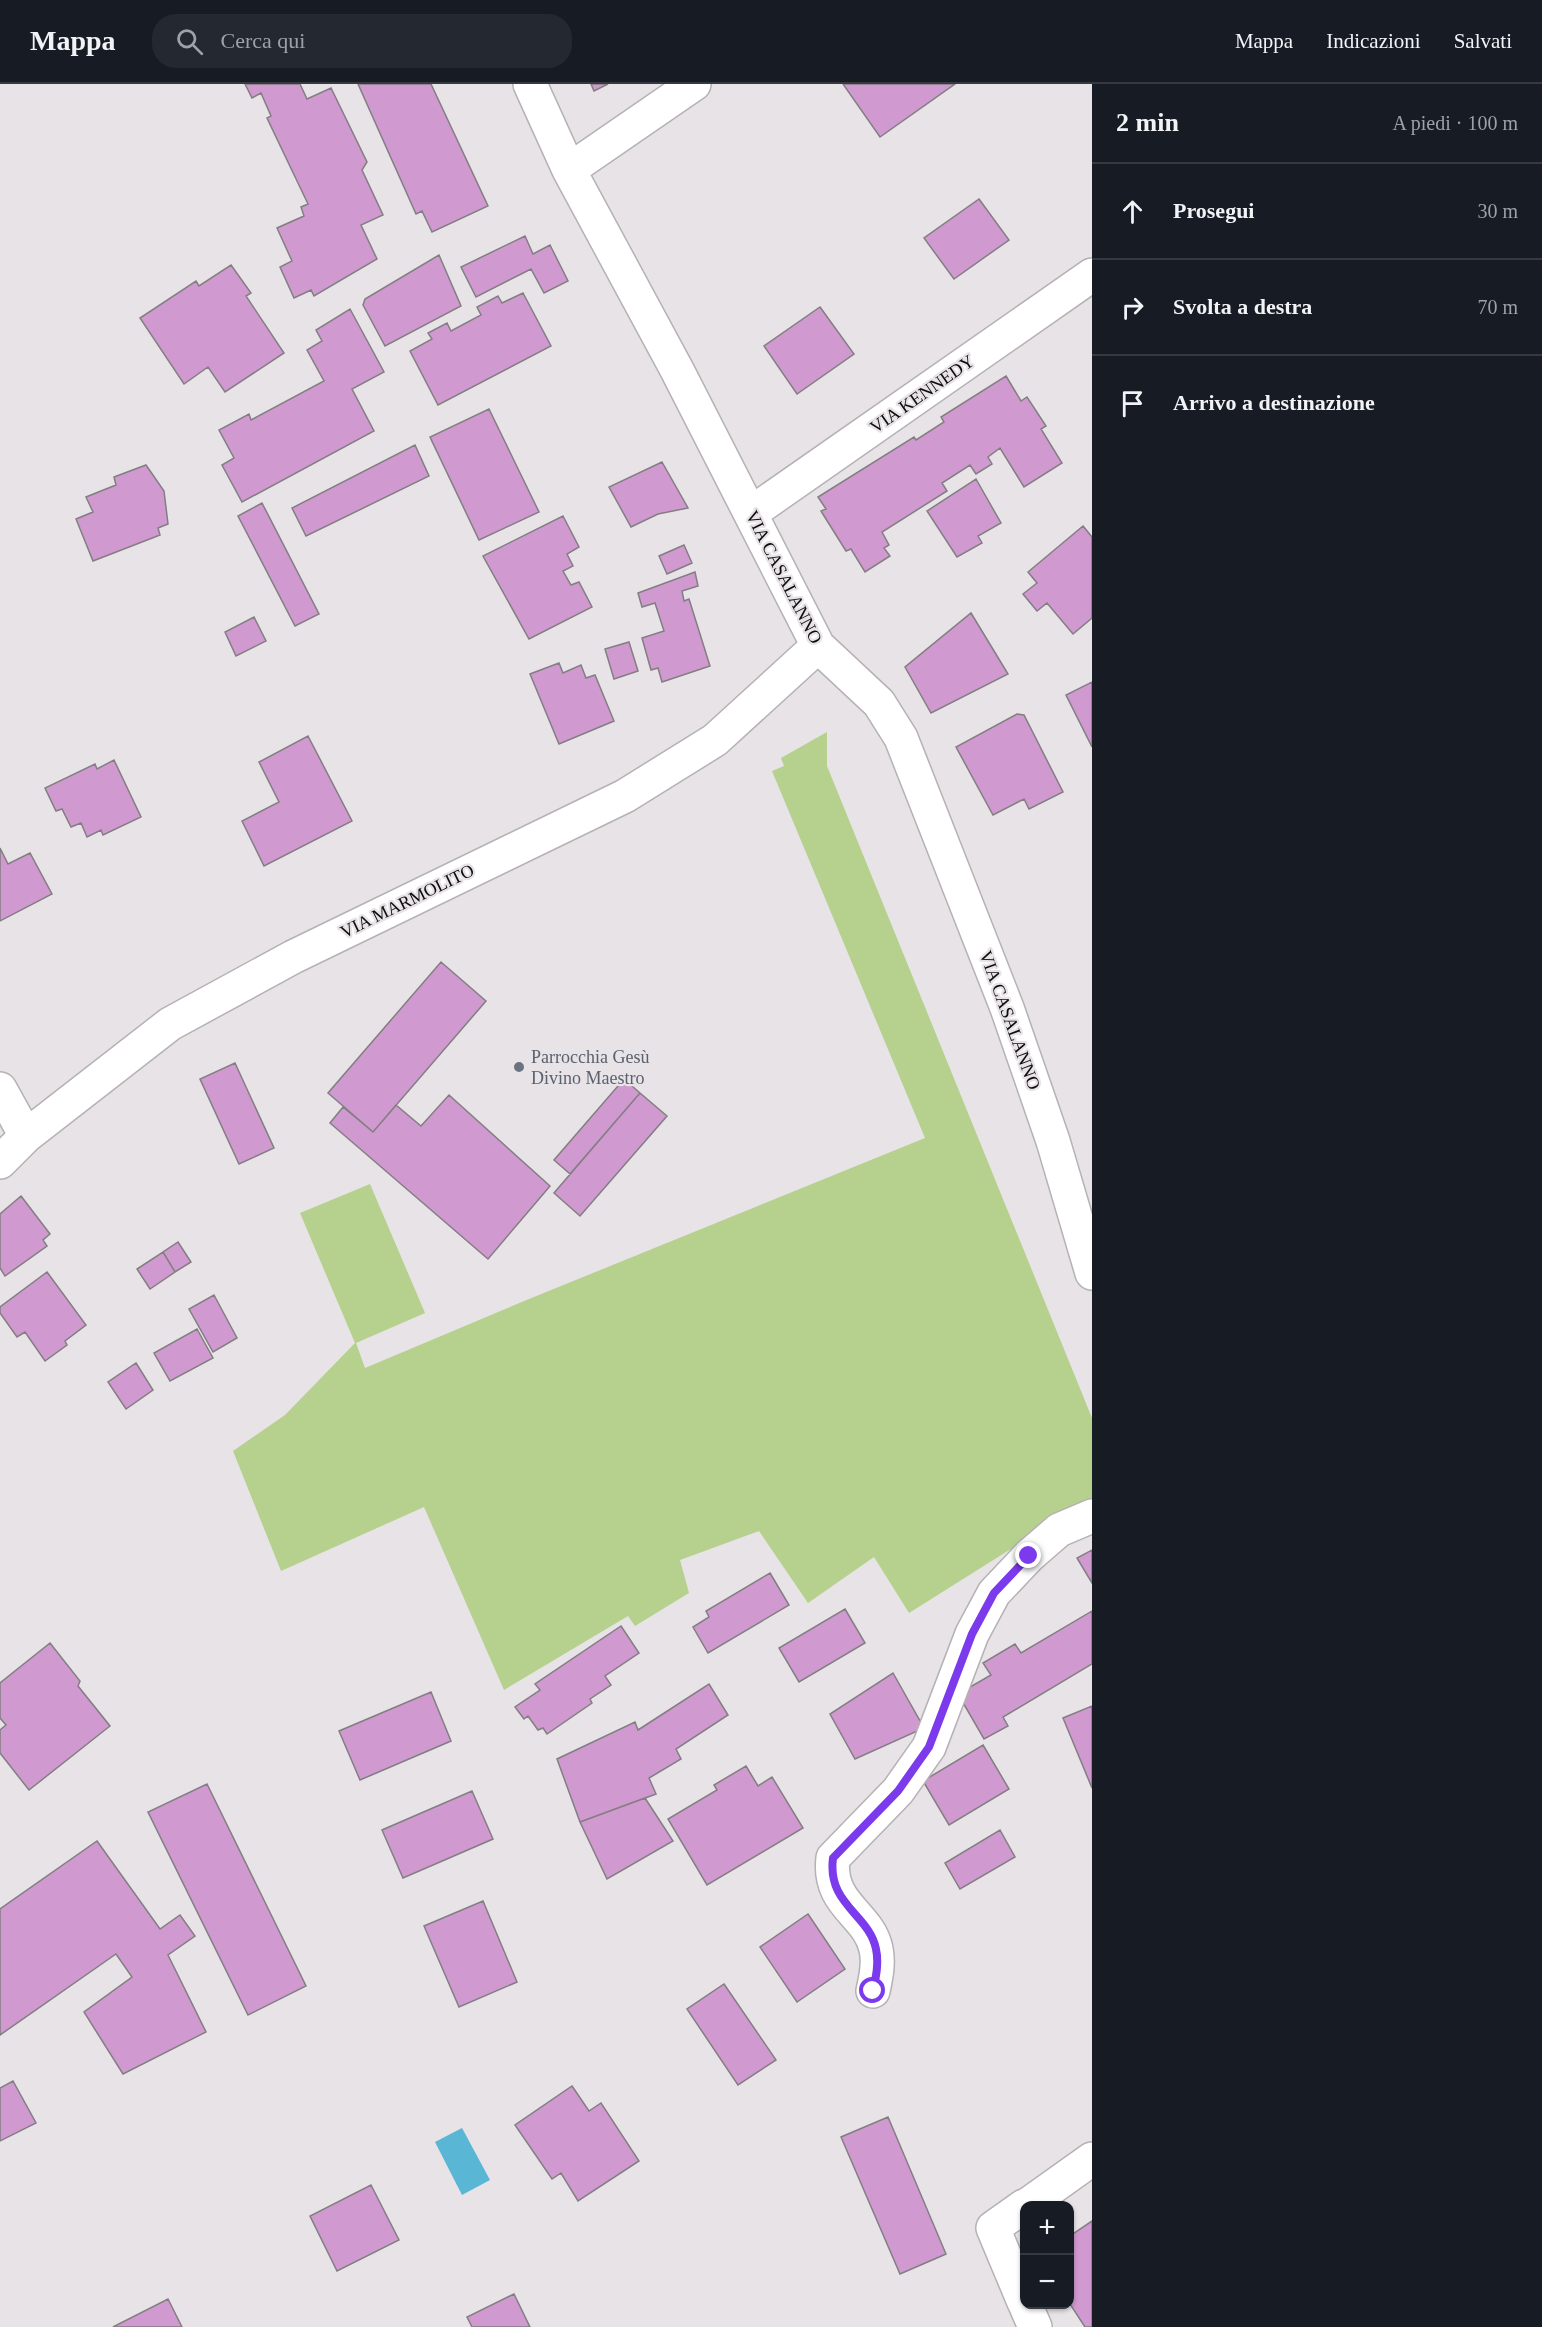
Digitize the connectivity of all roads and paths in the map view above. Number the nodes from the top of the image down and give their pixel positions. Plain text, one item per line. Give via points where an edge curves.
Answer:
1 (530, 84) edge
2 (694, 84) edge
3 (569, 170) junction
4 (1092, 275) edge
5 (751, 513) junction
6 (818, 646) junction
7 (0, 1089) edge
8 (26, 1136) junction
9 (0, 1162) edge
10 (1092, 1273) edge
11 (1092, 1516) edge
12 (873, 1991) dead end
13 (1092, 2159) edge
14 (1032, 2201) edge
15 (1020, 2209) edge
16 (1020, 2291) edge
17 (1028, 2309) edge
18 (1035, 2327) edge

1 - 3 street, VIA CASALANNO
2 - 3 street
3 - 5 street, VIA CASALANNO
4 - 5 street, VIA KENNEDY
5 - 6 street, VIA CASALANNO
6 - 8 street, VIA MARMOLITO via 715,740 625,796 292,957 170,1024
6 - 10 street, VIA CASALANNO via 879,703 901,738 1007,1008 1053,1141
7 - 8 street
8 - 9 street, VIA MARMOLITO
11 - 12 street via 1059,1530 994,1593 972,1634 929,1747 898,1791 833,1858 831,1871 836,1888 876,1947
13 - 14 street
15 - 16 street via 993,2228
17 - 18 street

